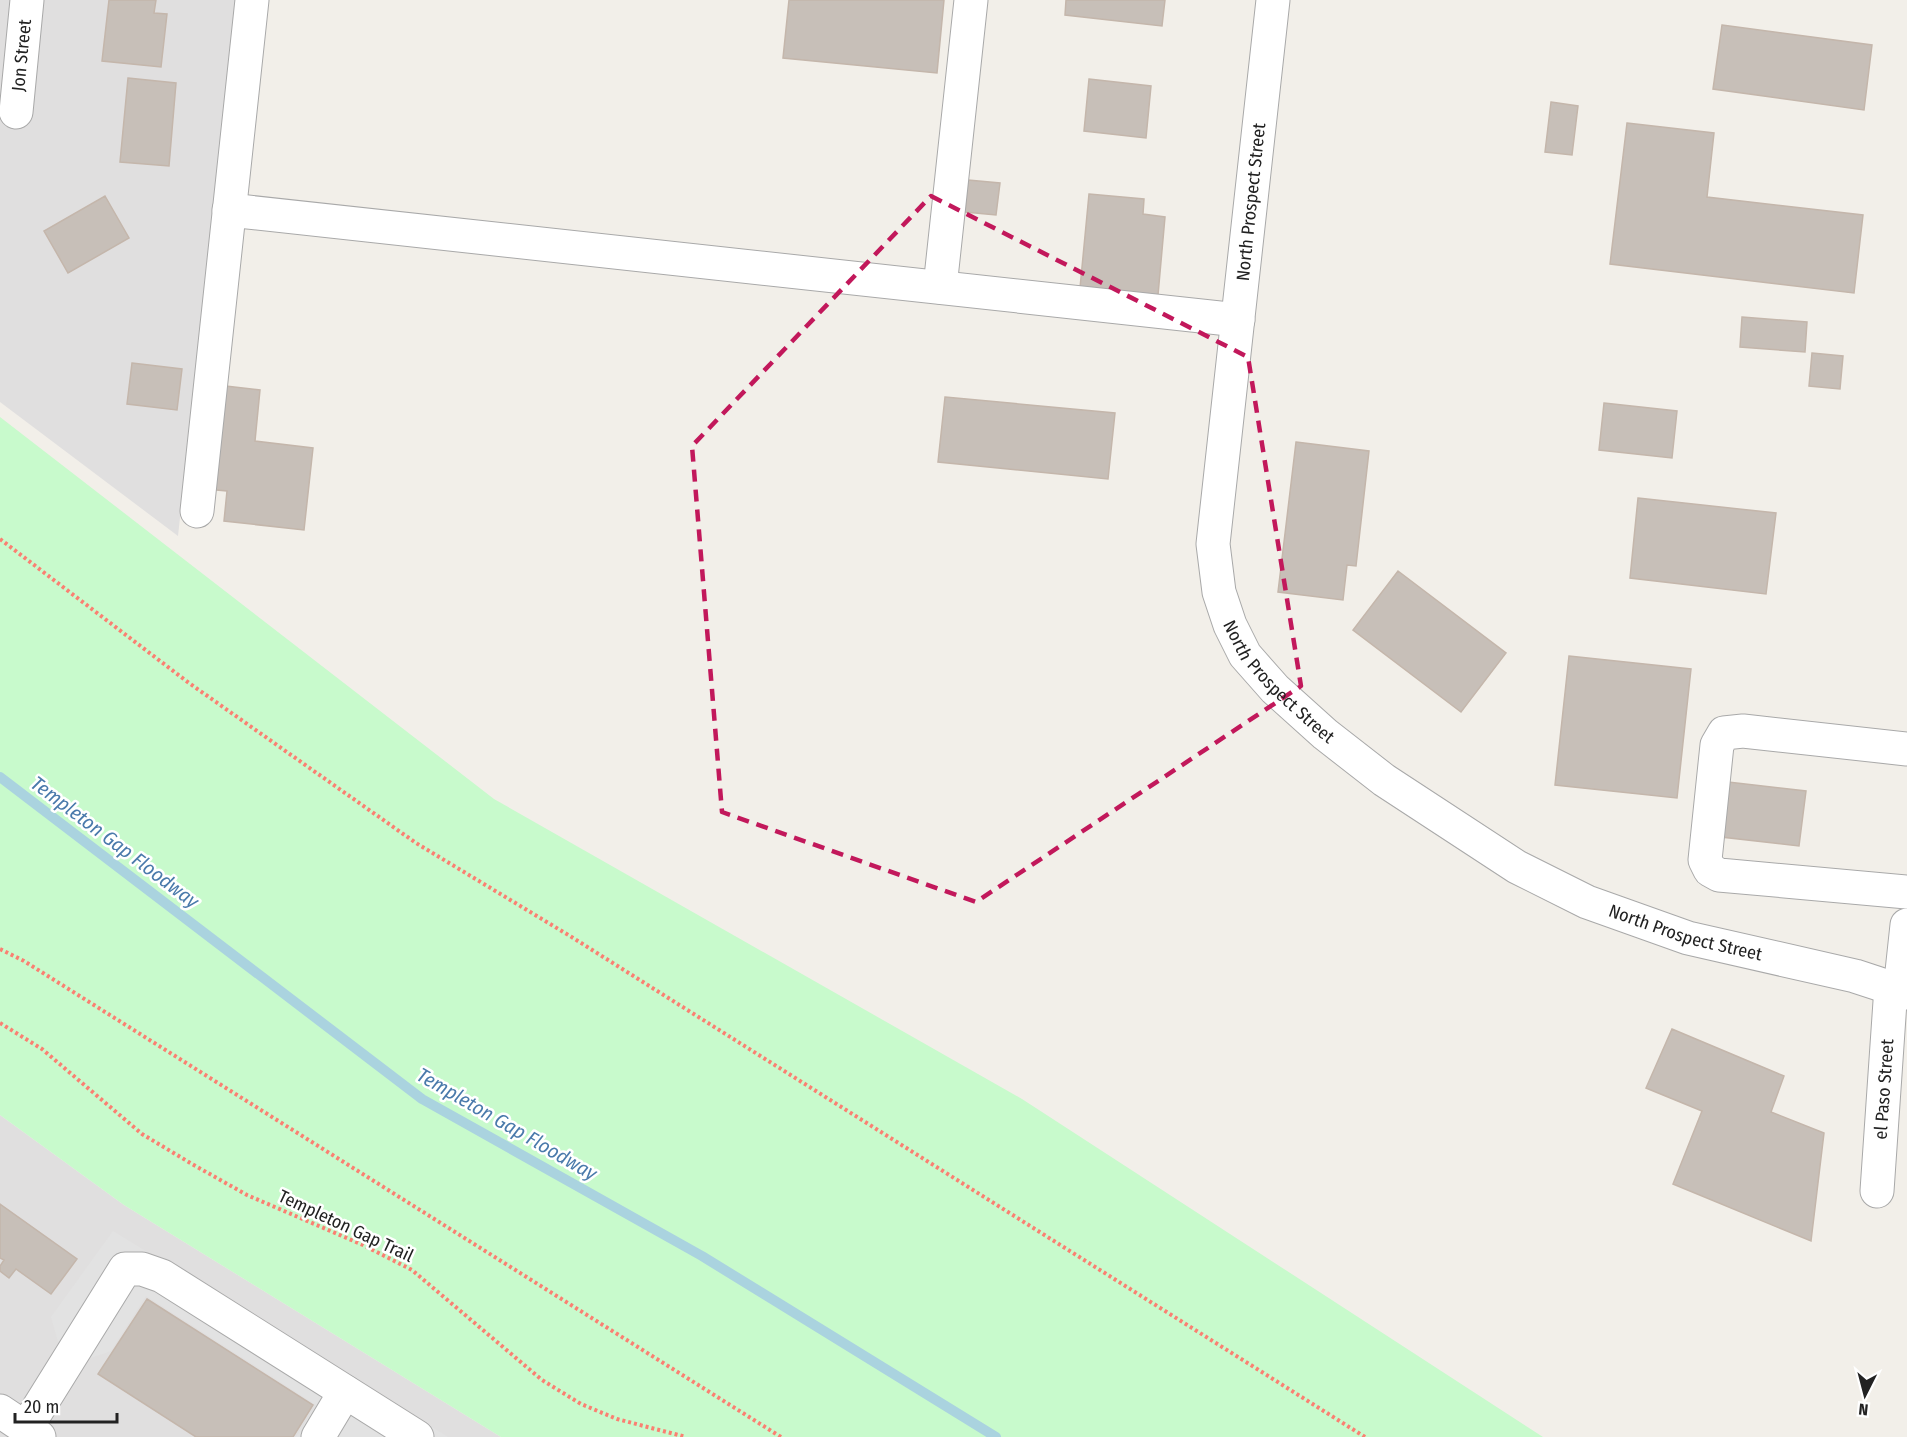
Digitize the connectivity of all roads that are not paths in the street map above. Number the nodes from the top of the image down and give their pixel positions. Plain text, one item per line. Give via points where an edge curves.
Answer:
1 (27, 0) edge
2 (252, 0) edge
3 (971, 0) edge
4 (1273, 0) edge
5 (16, 112) dead end
6 (229, 210) junction
7 (940, 287) junction
8 (1238, 320) junction
9 (197, 511) dead end
10 (1907, 749) edge
11 (1907, 892) edge
12 (1907, 925) edge
13 (1899, 990) edge
14 (1877, 1191) dead end
15 (345, 1392) junction
16 (22, 1426) edge
17 (318, 1437) edge
18 (417, 1437) edge

1 - 5 street, Jon Street
2 - 6 street
3 - 7 street
4 - 8 street, North Prospect Street
6 - 7 street
6 - 9 street
7 - 8 street
8 - 13 street, North Prospect Street via 1213,544 1219,592 1230,625 1245,655 1275,689 1384,780 1517,867 1587,902 1688,938 1855,976
10 - 11 street via 1743,731 1724,733 1717,745 1705,860 1710,870 1719,875
12 - 13 street, el Paso Street
13 - 14 street, el Paso Street
15 - 16 street via 162,1276 142,1269 125,1269
15 - 17 street
15 - 18 street

